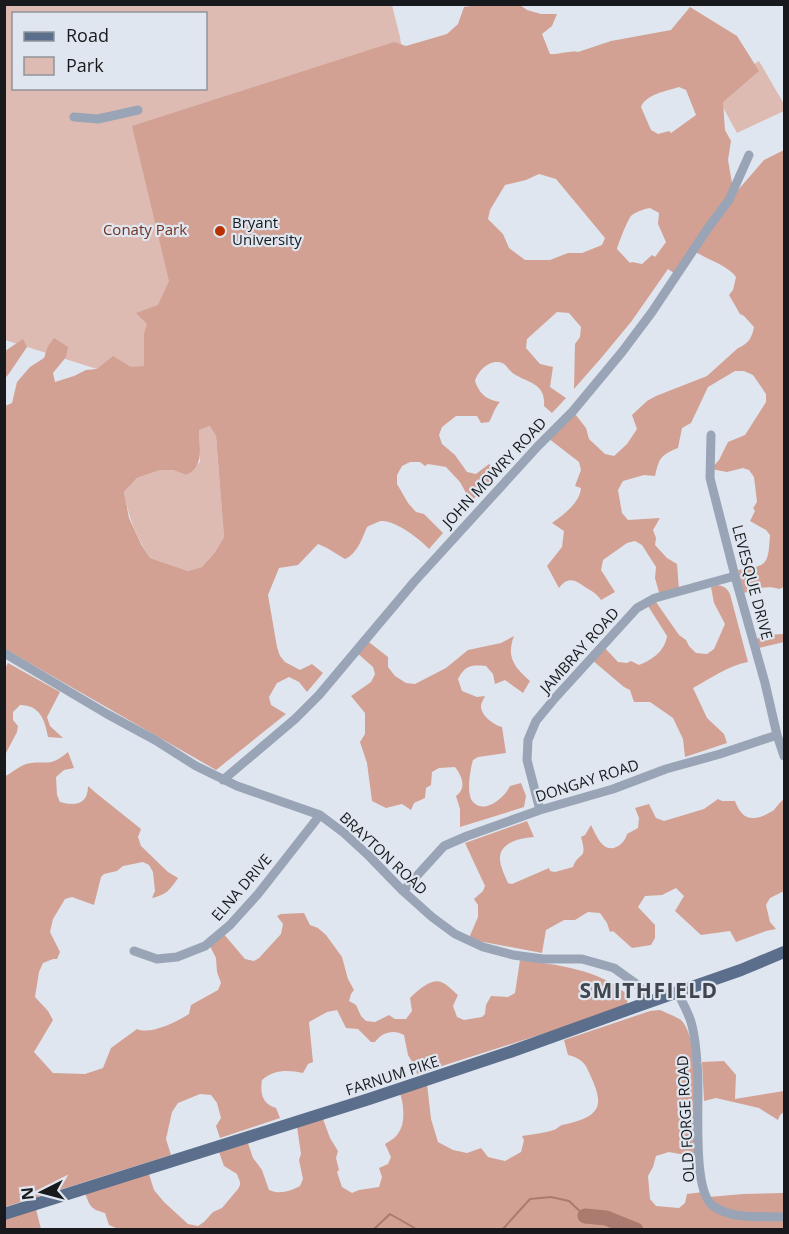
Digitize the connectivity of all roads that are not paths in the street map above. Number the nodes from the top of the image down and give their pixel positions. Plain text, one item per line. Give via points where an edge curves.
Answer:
1 (138, 111) dead end
2 (74, 117) dead end
3 (749, 155) dead end
4 (711, 435) dead end
5 (735, 576) junction
6 (4, 653) edge
7 (777, 735) junction
8 (784, 756) edge
9 (224, 780) junction
10 (540, 810) junction
11 (320, 815) junction
12 (403, 891) junction
13 (134, 951) dead end
14 (784, 952) edge
15 (678, 993) junction
16 (649, 1002) junction
17 (4, 1214) edge
18 (784, 1217) edge

1 - 2 street via 98,118
3 - 9 street, JOHN MOWRY ROAD via 729,200 652,312 573,411 414,582 319,695
4 - 5 street, LEVESQUE DRIVE via 710,478
5 - 7 street, LEVESQUE DRIVE
5 - 10 street, JAMBRAY ROAD via 654,598 637,608 555,698 536,721 528,740 527,760
6 - 9 street, BRAYTON ROAD
7 - 8 street
7 - 10 street, DONGAY ROAD
9 - 11 street, BRAYTON ROAD
10 - 12 street, DONGAY ROAD via 444,846
11 - 12 street, BRAYTON ROAD
11 - 13 street, ELNA DRIVE via 258,894 205,946 177,957 157,959
12 - 16 street, BRAYTON ROAD via 455,934 483,947 543,959 582,959 614,968 639,986
14 - 15 main road, FARNUM PIKE
15 - 16 main road, FARNUM PIKE
15 - 18 street, OLD FORGE ROAD via 691,1022 695,1044 698,1151 705,1196 728,1214
16 - 17 main road, FARNUM PIKE via 510,1053

